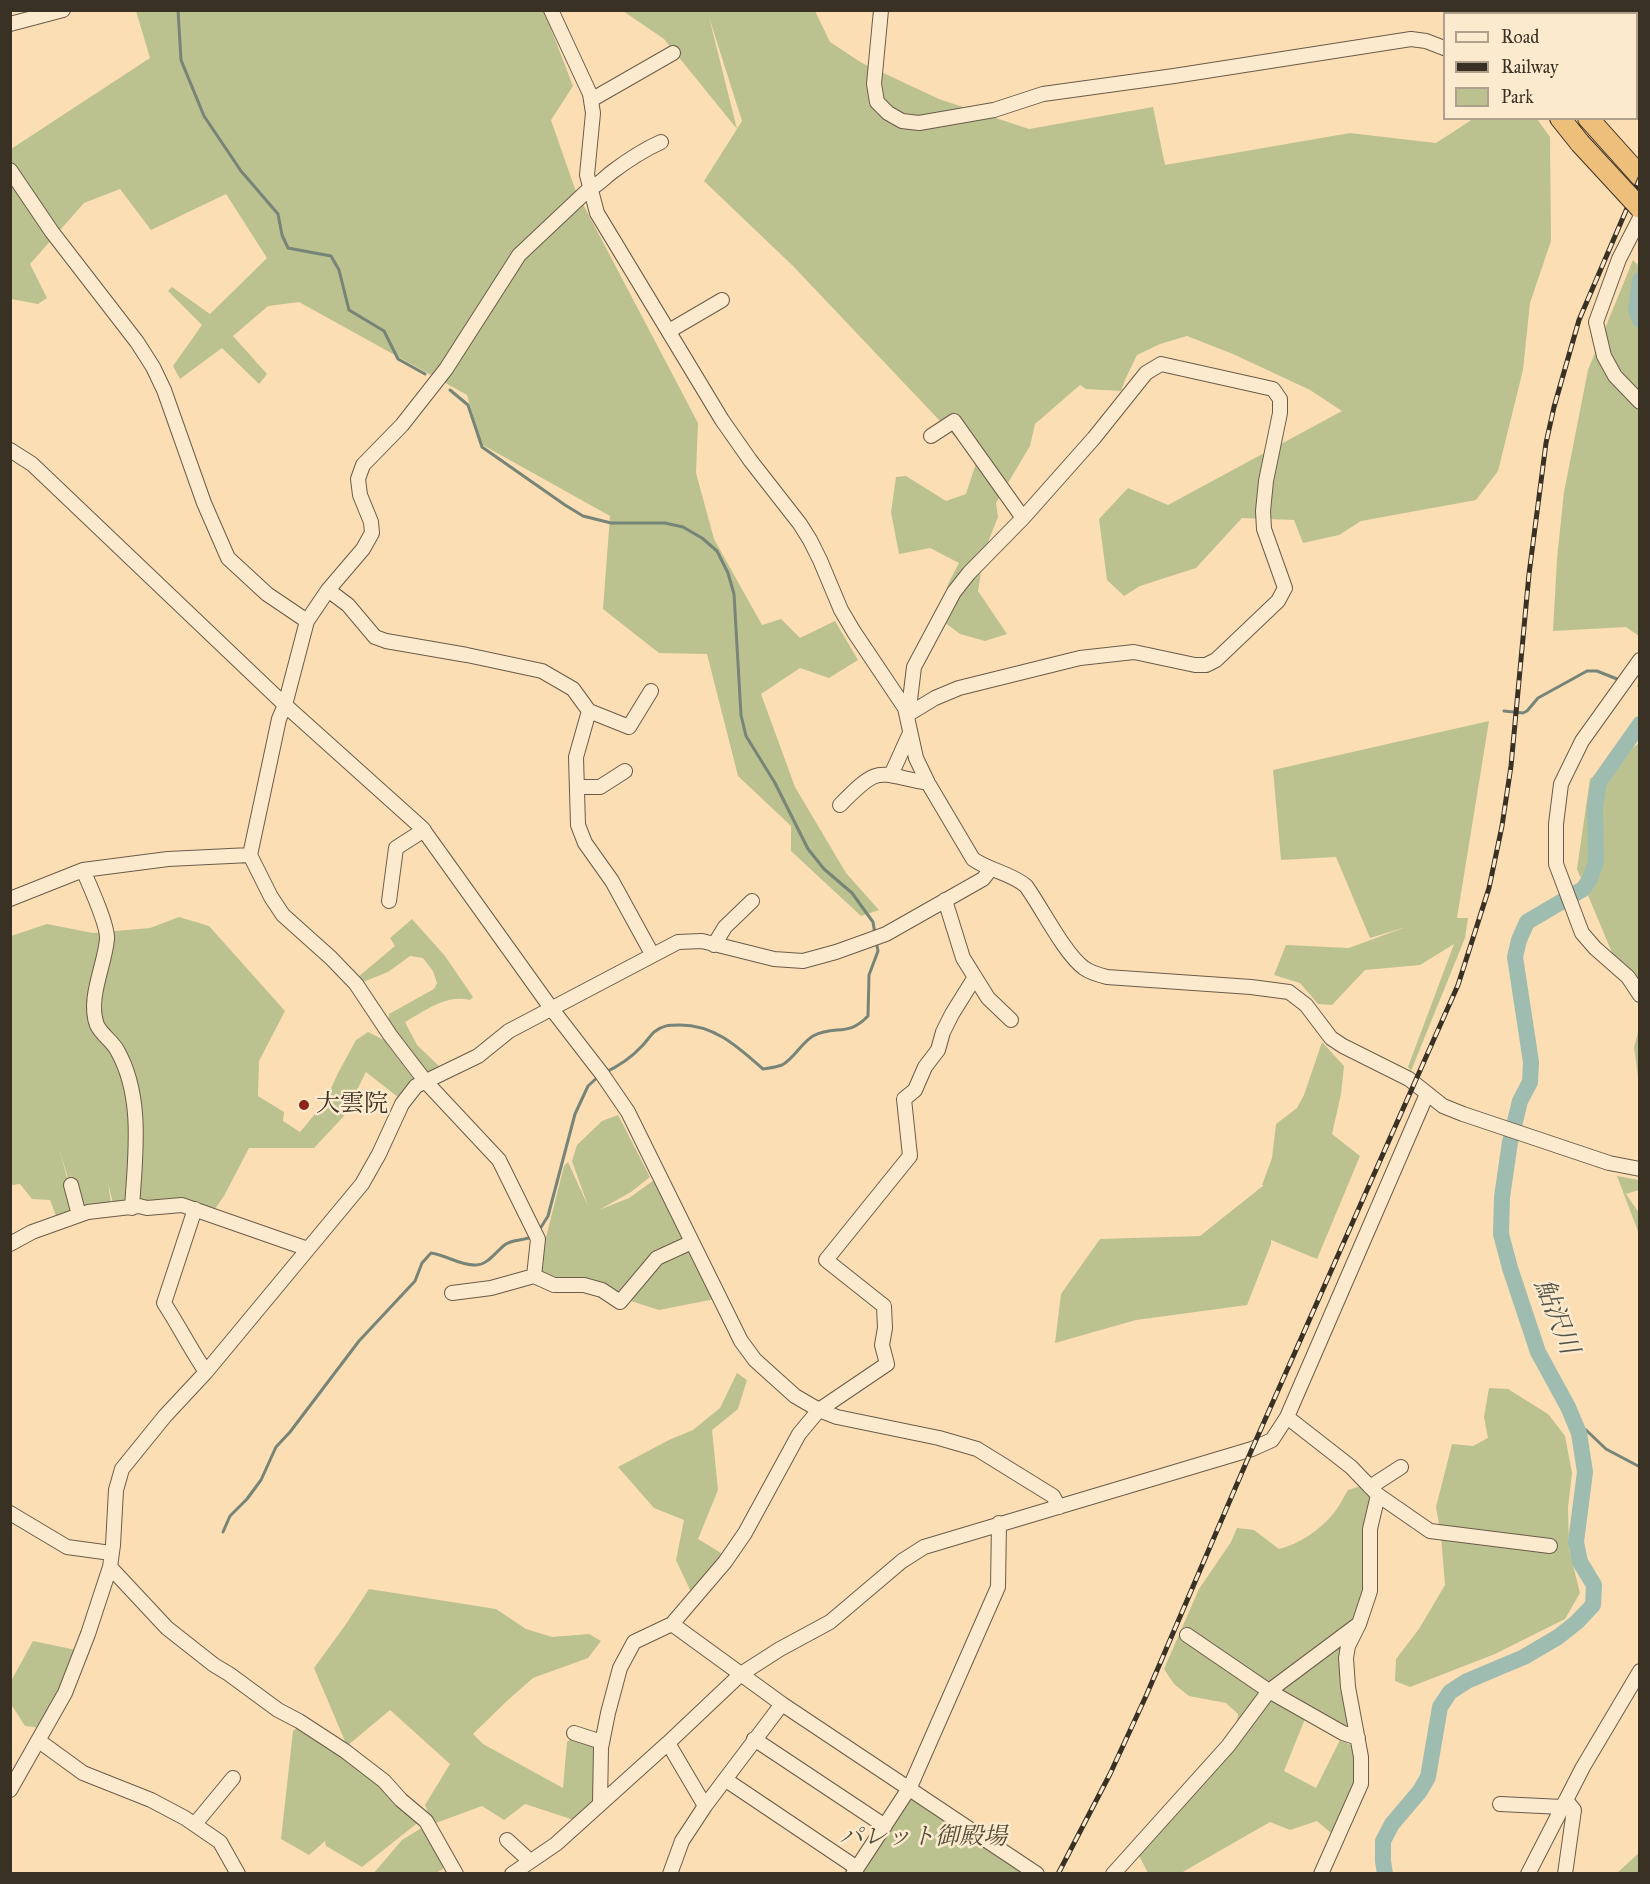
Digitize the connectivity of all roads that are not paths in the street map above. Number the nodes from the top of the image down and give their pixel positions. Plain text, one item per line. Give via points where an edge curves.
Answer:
1 (63, 10) edge
2 (551, 10) edge
3 (881, 10) edge
4 (10, 24) edge
5 (1443, 48) edge
6 (673, 53) dead end
7 (591, 100) junction
8 (1562, 120) edge
9 (1599, 122) edge
10 (661, 142) dead end
11 (1640, 163) edge
12 (10, 170) edge
13 (1640, 176) edge
14 (589, 189) junction
15 (1640, 208) edge
16 (1640, 218) edge
17 (722, 300) dead end
18 (669, 331) junction
19 (1640, 402) edge
20 (931, 436) dead end
21 (10, 450) edge
22 (1023, 518) junction
23 (328, 590) junction
24 (307, 621) junction
25 (1640, 660) edge
26 (651, 691) dead end
27 (285, 705) junction
28 (589, 711) junction
29 (906, 712) junction
30 (910, 733) junction
31 (625, 771) dead end
32 (891, 775) junction
33 (928, 783) junction
34 (577, 787) junction
35 (840, 805) dead end
36 (424, 830) junction
37 (250, 855) junction
38 (991, 869) junction
39 (83, 870) junction
40 (10, 899) edge
41 (945, 900) junction
42 (388, 901) dead end
43 (752, 901) dead end
44 (714, 945) junction
45 (652, 954) junction
46 (975, 977) junction
47 (1640, 995) edge
48 (551, 1008) junction
49 (1011, 1020) dead end
50 (426, 1082) junction
51 (1427, 1094) junction
52 (1640, 1168) edge
53 (71, 1185) dead end
54 (132, 1208) junction
55 (195, 1209) junction
56 (79, 1215) junction
57 (692, 1242) junction
58 (10, 1244) edge
59 (308, 1249) junction
60 (534, 1276) junction
61 (452, 1293) dead end
62 (206, 1372) junction
63 (819, 1410) junction
64 (1287, 1417) junction
65 (1401, 1467) dead end
66 (1374, 1491) junction
67 (1059, 1507) junction
68 (10, 1513) edge
69 (999, 1523) junction
70 (1550, 1546) dead end
71 (111, 1560) junction
72 (672, 1624) junction
73 (1359, 1624) junction
74 (1188, 1635) dead end
75 (1640, 1671) edge
76 (741, 1674) junction
77 (1269, 1691) junction
78 (782, 1704) junction
79 (574, 1733) dead end
80 (1358, 1738) junction
81 (754, 1739) junction
82 (39, 1741) junction
83 (602, 1742) junction
84 (668, 1743) junction
85 (233, 1778) dead end
86 (726, 1780) junction
87 (910, 1787) junction
88 (10, 1790) edge
89 (600, 1803) junction
90 (1500, 1804) dead end
91 (1564, 1804) junction
92 (705, 1806) junction
93 (195, 1824) junction
94 (885, 1826) junction
95 (507, 1840) dead end
96 (530, 1861) junction
97 (855, 1871) edge
98 (1033, 1873) edge
99 (238, 1874) edge
100 (456, 1874) edge
101 (512, 1874) edge
102 (670, 1874) edge
103 (1113, 1874) edge
104 (1321, 1874) edge
105 (1528, 1874) edge
106 (1565, 1874) edge

1 - 4 street
2 - 7 street
3 - 5 street via 874,84 877,102 902,121 919,123 994,110 1043,94 1411,39
6 - 7 street
7 - 14 street
8 - 15 highway, bridge
9 - 11 highway
9 - 13 highway
10 - 14 street via 644,149
12 - 24 street via 153,367 228,558 267,594
14 - 18 street via 597,213
14 - 23 street via 519,255 446,369 402,425 363,465 358,479 360,495 372,532 363,549
16 - 19 street via 1618,259 1596,322 1604,356 1615,376
17 - 18 street
18 - 29 street via 722,420 800,524 845,617
20 - 22 street via 954,421
21 - 27 street via 33,464
22 - 29 street via 954,592 914,667
22 - 29 street via 1146,373 1161,364 1273,389 1280,399 1263,512 1264,529 1285,588 1278,601 1216,660 1195,665 1134,652 1080,658 959,688
23 - 24 street
23 - 28 street via 348,605 375,637 542,671 573,689
24 - 27 street
25 - 47 street via 1582,741 1561,784 1556,824 1556,864 1582,933 1628,977
26 - 28 street via 629,727
27 - 36 street
27 - 37 street
28 - 34 street via 576,757
29 - 30 street
30 - 32 street
30 - 33 street
31 - 34 street via 600,787
32 - 33 street
32 - 35 street via 871,776
33 - 38 street via 973,859
34 - 45 street via 578,825 585,843 612,881
36 - 42 street via 396,848
36 - 48 street
37 - 39 street via 168,858
37 - 50 street via 283,915 356,984
38 - 41 street via 982,879
38 - 51 street via 1026,886 1085,969 1107,977 1289,992 1306,1005 1331,1038
39 - 40 street
39 - 54 street via 107,936 94,1000 97,1025 117,1050 130,1083 136,1136
41 - 44 street via 886,934 803,961 774,959
41 - 46 street via 963,958
43 - 44 street via 725,927
44 - 45 street via 678,942
45 - 48 street
46 - 49 street via 987,998
46 - 63 street via 915,1090 904,1099 910,1156 826,1260 884,1306 882,1345 887,1364
48 - 50 street via 509,1031 478,1056
48 - 57 street via 628,1112
50 - 59 street via 416,1086 402,1104 363,1184
50 - 60 street via 498,1160 536,1233
51 - 52 street via 1443,1106 1495,1125 1609,1163
51 - 64 street
53 - 56 street
54 - 55 street via 182,1205
54 - 56 street
55 - 59 street
55 - 62 street via 164,1303
56 - 58 street
57 - 60 street via 657,1258 621,1302 602,1290 554,1285
57 - 63 street via 741,1341 755,1360 795,1396
59 - 62 street
60 - 61 street
62 - 71 street via 122,1469 116,1490
63 - 67 street via 977,1449 1053,1496
63 - 72 street via 799,1434 745,1533
64 - 66 street via 1352,1467
64 - 67 street via 1272,1440 1263,1445
65 - 66 street
66 - 70 street via 1430,1531
66 - 73 street via 1370,1591
67 - 69 street
68 - 71 street via 67,1547
69 - 76 street via 924,1547 830,1622
69 - 87 street via 998,1587
71 - 82 street via 65,1693
71 - 100 street via 167,1628 246,1688 299,1720 384,1781 426,1821
72 - 76 street
72 - 83 street via 634,1642 620,1668
73 - 77 street
73 - 80 street via 1346,1658
74 - 77 street
75 - 91 street
76 - 78 street
76 - 84 street
77 - 80 street
77 - 103 street via 1228,1746
78 - 81 street
78 - 87 street
79 - 83 street
80 - 104 street via 1361,1784
81 - 86 street
81 - 94 street
82 - 88 street
82 - 93 street via 83,1773 151,1800
83 - 89 street
84 - 89 street
84 - 92 street
85 - 93 street
86 - 92 street
86 - 97 street
87 - 94 street
87 - 98 street
89 - 96 street via 556,1844
90 - 91 street
91 - 105 street
91 - 106 street via 1570,1804 1574,1810
92 - 102 street via 682,1841
93 - 99 street via 220,1842
94 - 97 street
95 - 96 street
96 - 101 street

